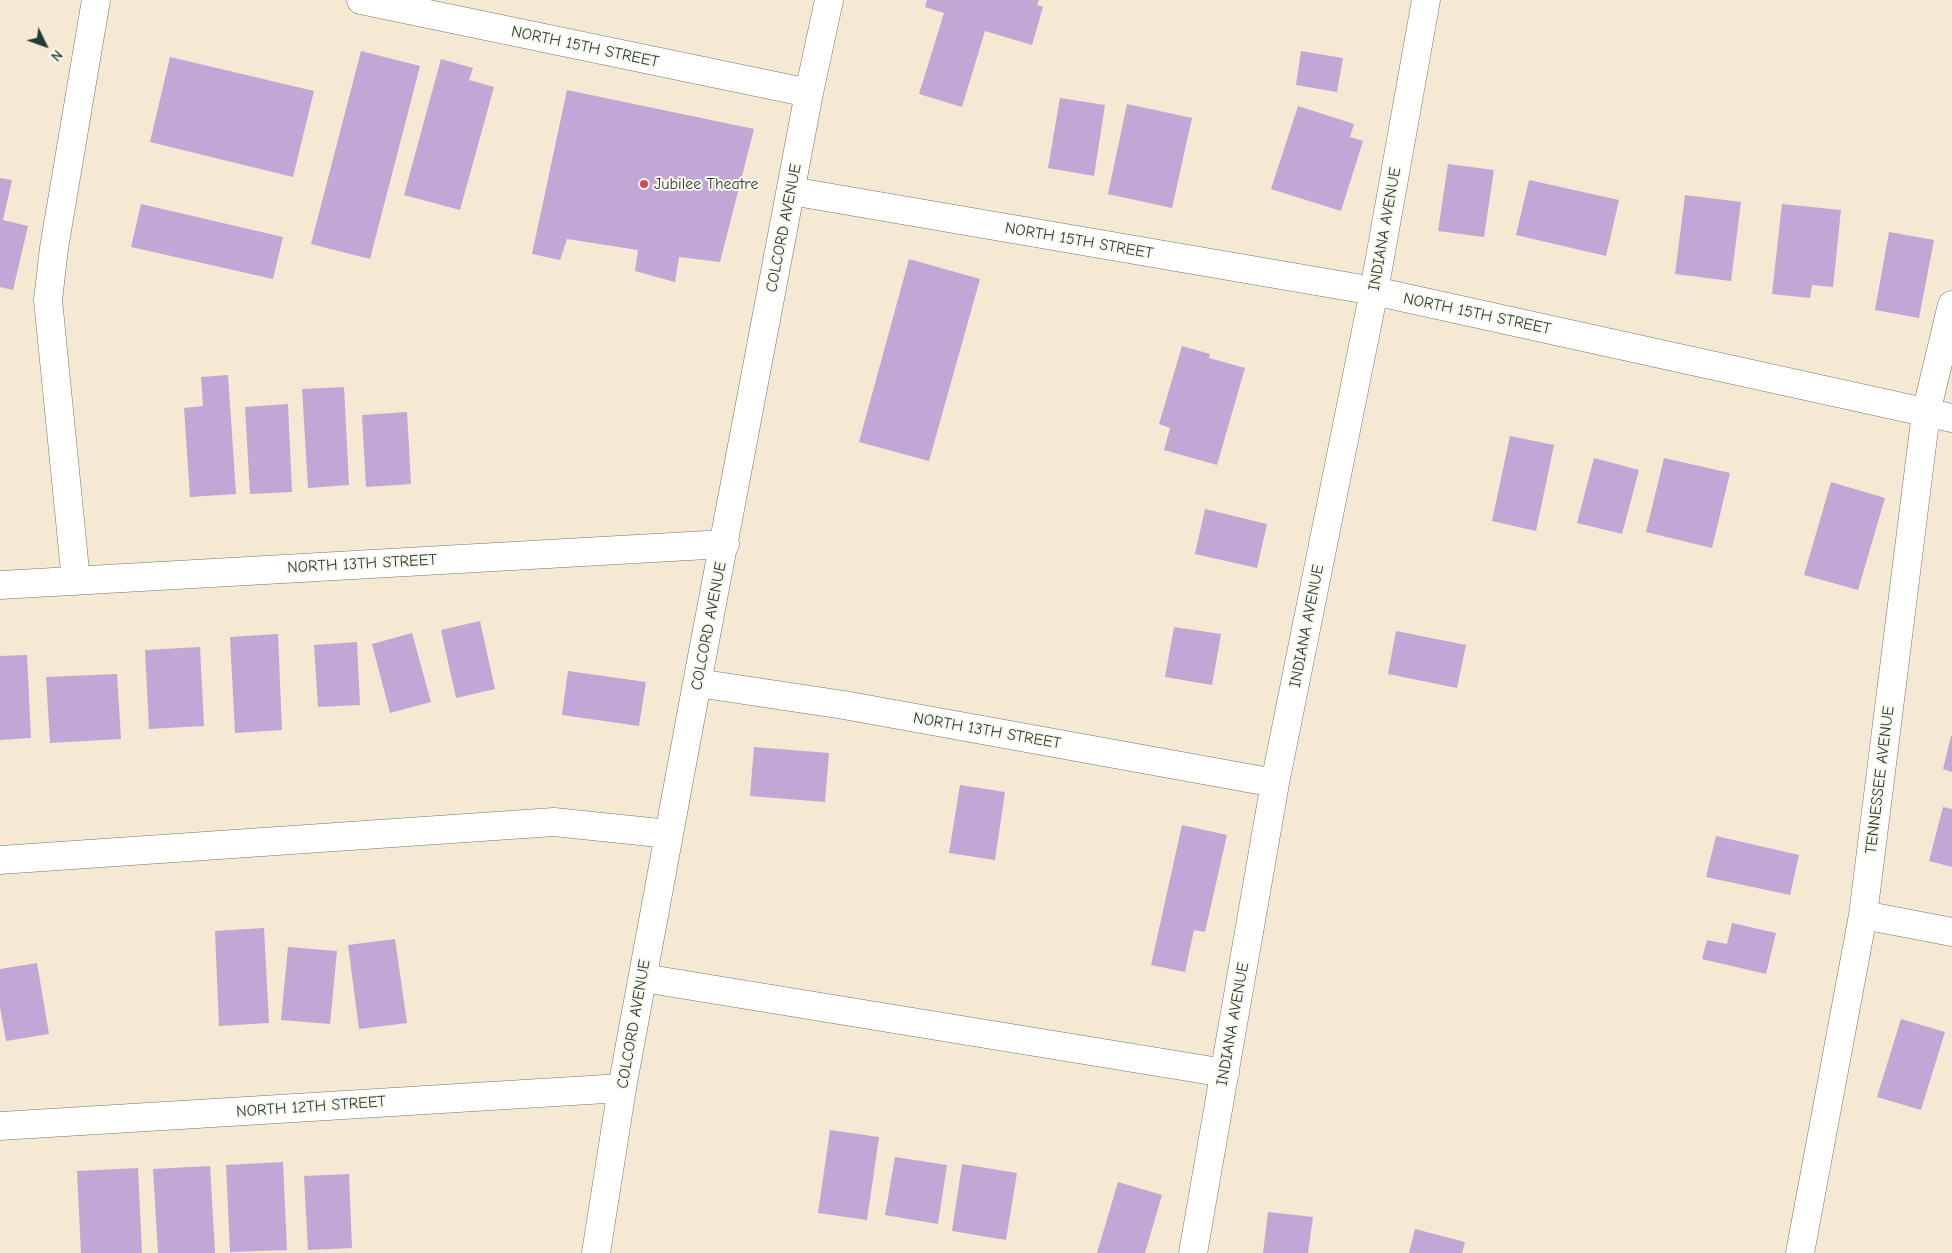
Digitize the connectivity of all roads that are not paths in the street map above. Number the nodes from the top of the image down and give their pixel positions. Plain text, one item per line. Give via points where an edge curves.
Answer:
1 (96, 0) edge
2 (361, 0) edge
3 (829, 0) edge
4 (1426, 0) edge
5 (809, 93) junction
6 (791, 191) junction
7 (1374, 291) junction
8 (1952, 305) edge
9 (1939, 415) edge
10 (725, 544) junction
11 (76, 581) junction
12 (0, 585) edge
13 (697, 683) junction
14 (1275, 783) junction
15 (669, 834) junction
16 (0, 860) edge
17 (1863, 915) junction
18 (1952, 932) edge
19 (643, 978) junction
20 (1225, 1073) junction
21 (622, 1088) junction
22 (0, 1126) edge
23 (596, 1253) edge
24 (1193, 1253) edge
25 (1800, 1253) edge

1 - 11 street via 48,300
2 - 5 street, NORTH 15TH STREET
3 - 5 street, COLCORD AVENUE
4 - 7 street, INDIANA AVENUE
5 - 6 street, COLCORD AVENUE
6 - 7 street, NORTH 15TH STREET
6 - 10 street, COLCORD AVENUE
7 - 9 street, NORTH 15TH STREET
7 - 14 street, INDIANA AVENUE
8 - 9 street, TENNESSEE AVENUE
9 - 17 street, TENNESSEE AVENUE
10 - 11 street, NORTH 13TH STREET
10 - 13 street, COLCORD AVENUE
11 - 12 street, NORTH 13TH STREET
13 - 14 street, NORTH 13TH STREET via 844,705
13 - 15 street, COLCORD AVENUE
14 - 20 street, INDIANA AVENUE
15 - 16 street via 554,822
15 - 19 street, COLCORD AVENUE
17 - 18 street
17 - 25 street, TENNESSEE AVENUE
19 - 20 street
19 - 21 street, COLCORD AVENUE
20 - 24 street, INDIANA AVENUE
21 - 22 street, NORTH 12TH STREET
21 - 23 street, COLCORD AVENUE

